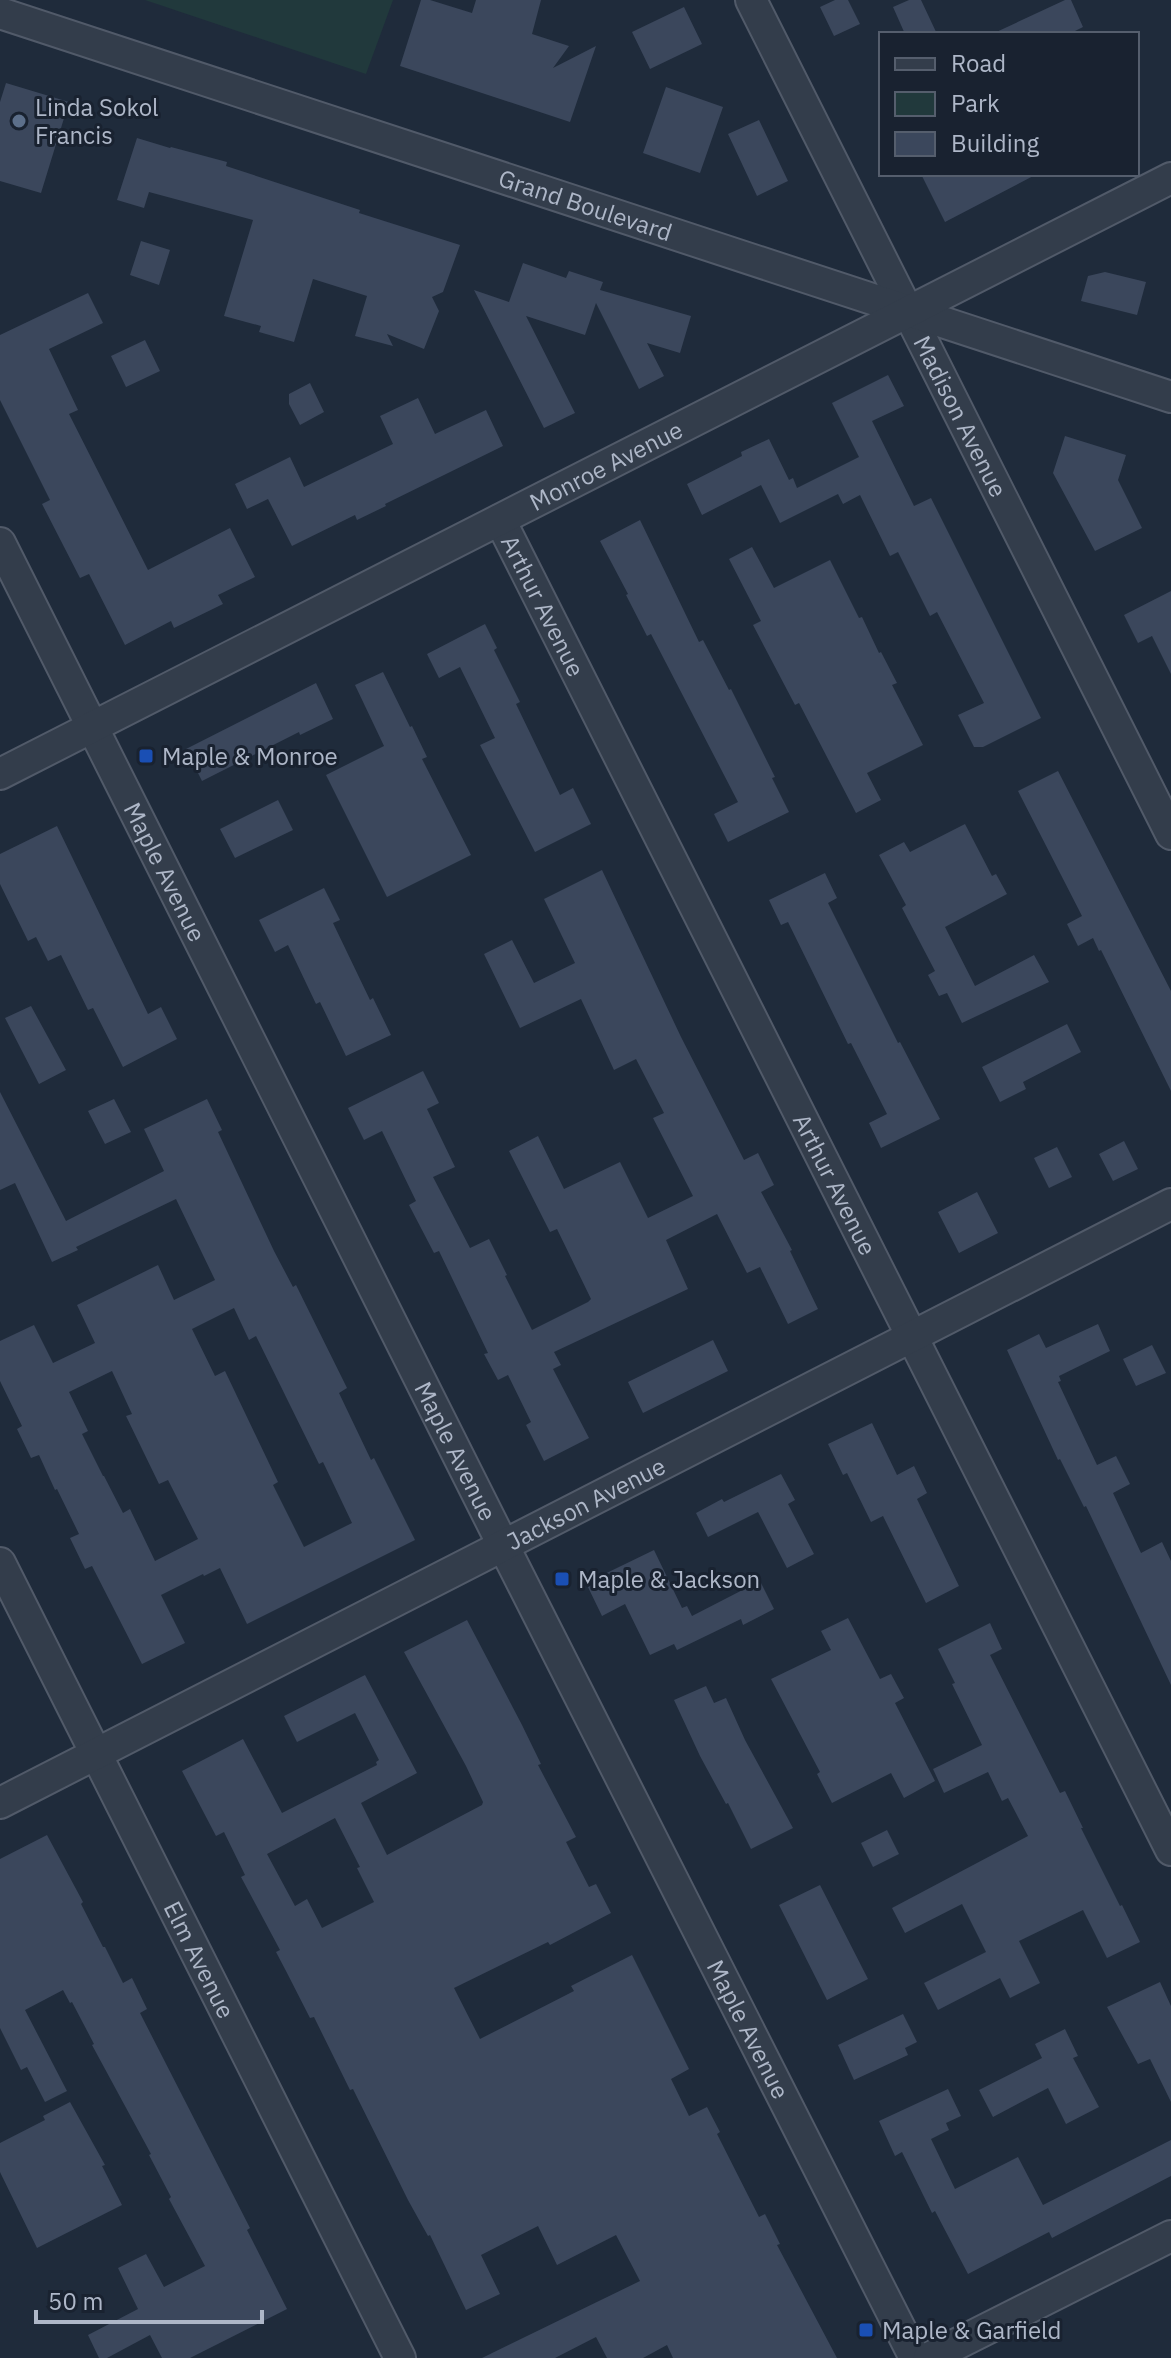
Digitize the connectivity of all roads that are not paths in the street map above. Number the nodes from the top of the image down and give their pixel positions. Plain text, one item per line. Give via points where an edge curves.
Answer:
1 (751, 0) edge
2 (0, 13) edge
3 (1171, 178) edge
4 (908, 312) junction
5 (1171, 397) edge
6 (500, 520) junction
7 (0, 543) edge
8 (92, 728) junction
9 (0, 774) edge
10 (1171, 834) edge
11 (1171, 1204) edge
12 (911, 1337) junction
13 (503, 1545) junction
14 (0, 1563) edge
15 (96, 1755) junction
16 (0, 1803) edge
17 (1171, 1850) edge
18 (1171, 2236) edge
19 (400, 2358) edge
20 (915, 2358) edge
21 (929, 2358) edge

1 - 4 street, Madison Avenue
2 - 4 street, Grand Boulevard
3 - 4 street, Monroe Avenue
4 - 5 street, Grand Boulevard
4 - 6 street, Monroe Avenue
4 - 10 street, Madison Avenue
6 - 8 street, Monroe Avenue
6 - 12 street, Arthur Avenue
7 - 8 street, Maple Avenue
8 - 9 street, Monroe Avenue
8 - 13 street, Maple Avenue
11 - 12 street, Jackson Avenue
12 - 13 street, Jackson Avenue
12 - 17 street, Arthur Avenue
13 - 15 street, Jackson Avenue
13 - 20 street, Maple Avenue
14 - 15 street, Elm Avenue
15 - 16 street, Jackson Avenue
15 - 19 street, Elm Avenue
18 - 21 street

